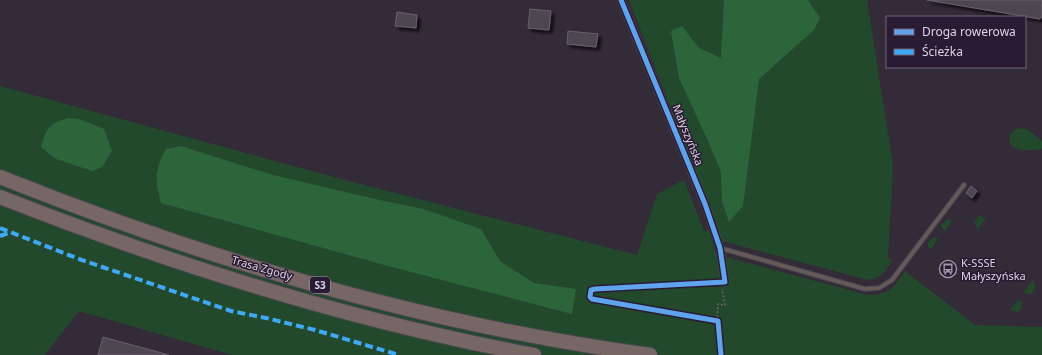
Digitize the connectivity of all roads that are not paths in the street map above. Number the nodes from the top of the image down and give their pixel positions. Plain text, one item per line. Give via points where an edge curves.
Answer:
1 (621, 0) edge
2 (0, 177) edge
3 (964, 185) dead end
4 (0, 197) edge
5 (720, 248) junction
6 (725, 282) road end
7 (534, 355) edge
8 (650, 355) edge

1 - 5 street, Małyszyńska via 705,204
2 - 8 highway, Trasa Zgody / S3 via 168,240 335,289 428,313
3 - 5 lane via 892,280 879,288 865,289
4 - 7 highway, Trasa Zgody / S3 via 114,241 239,282 339,311
5 - 6 street, Małyszyńska

